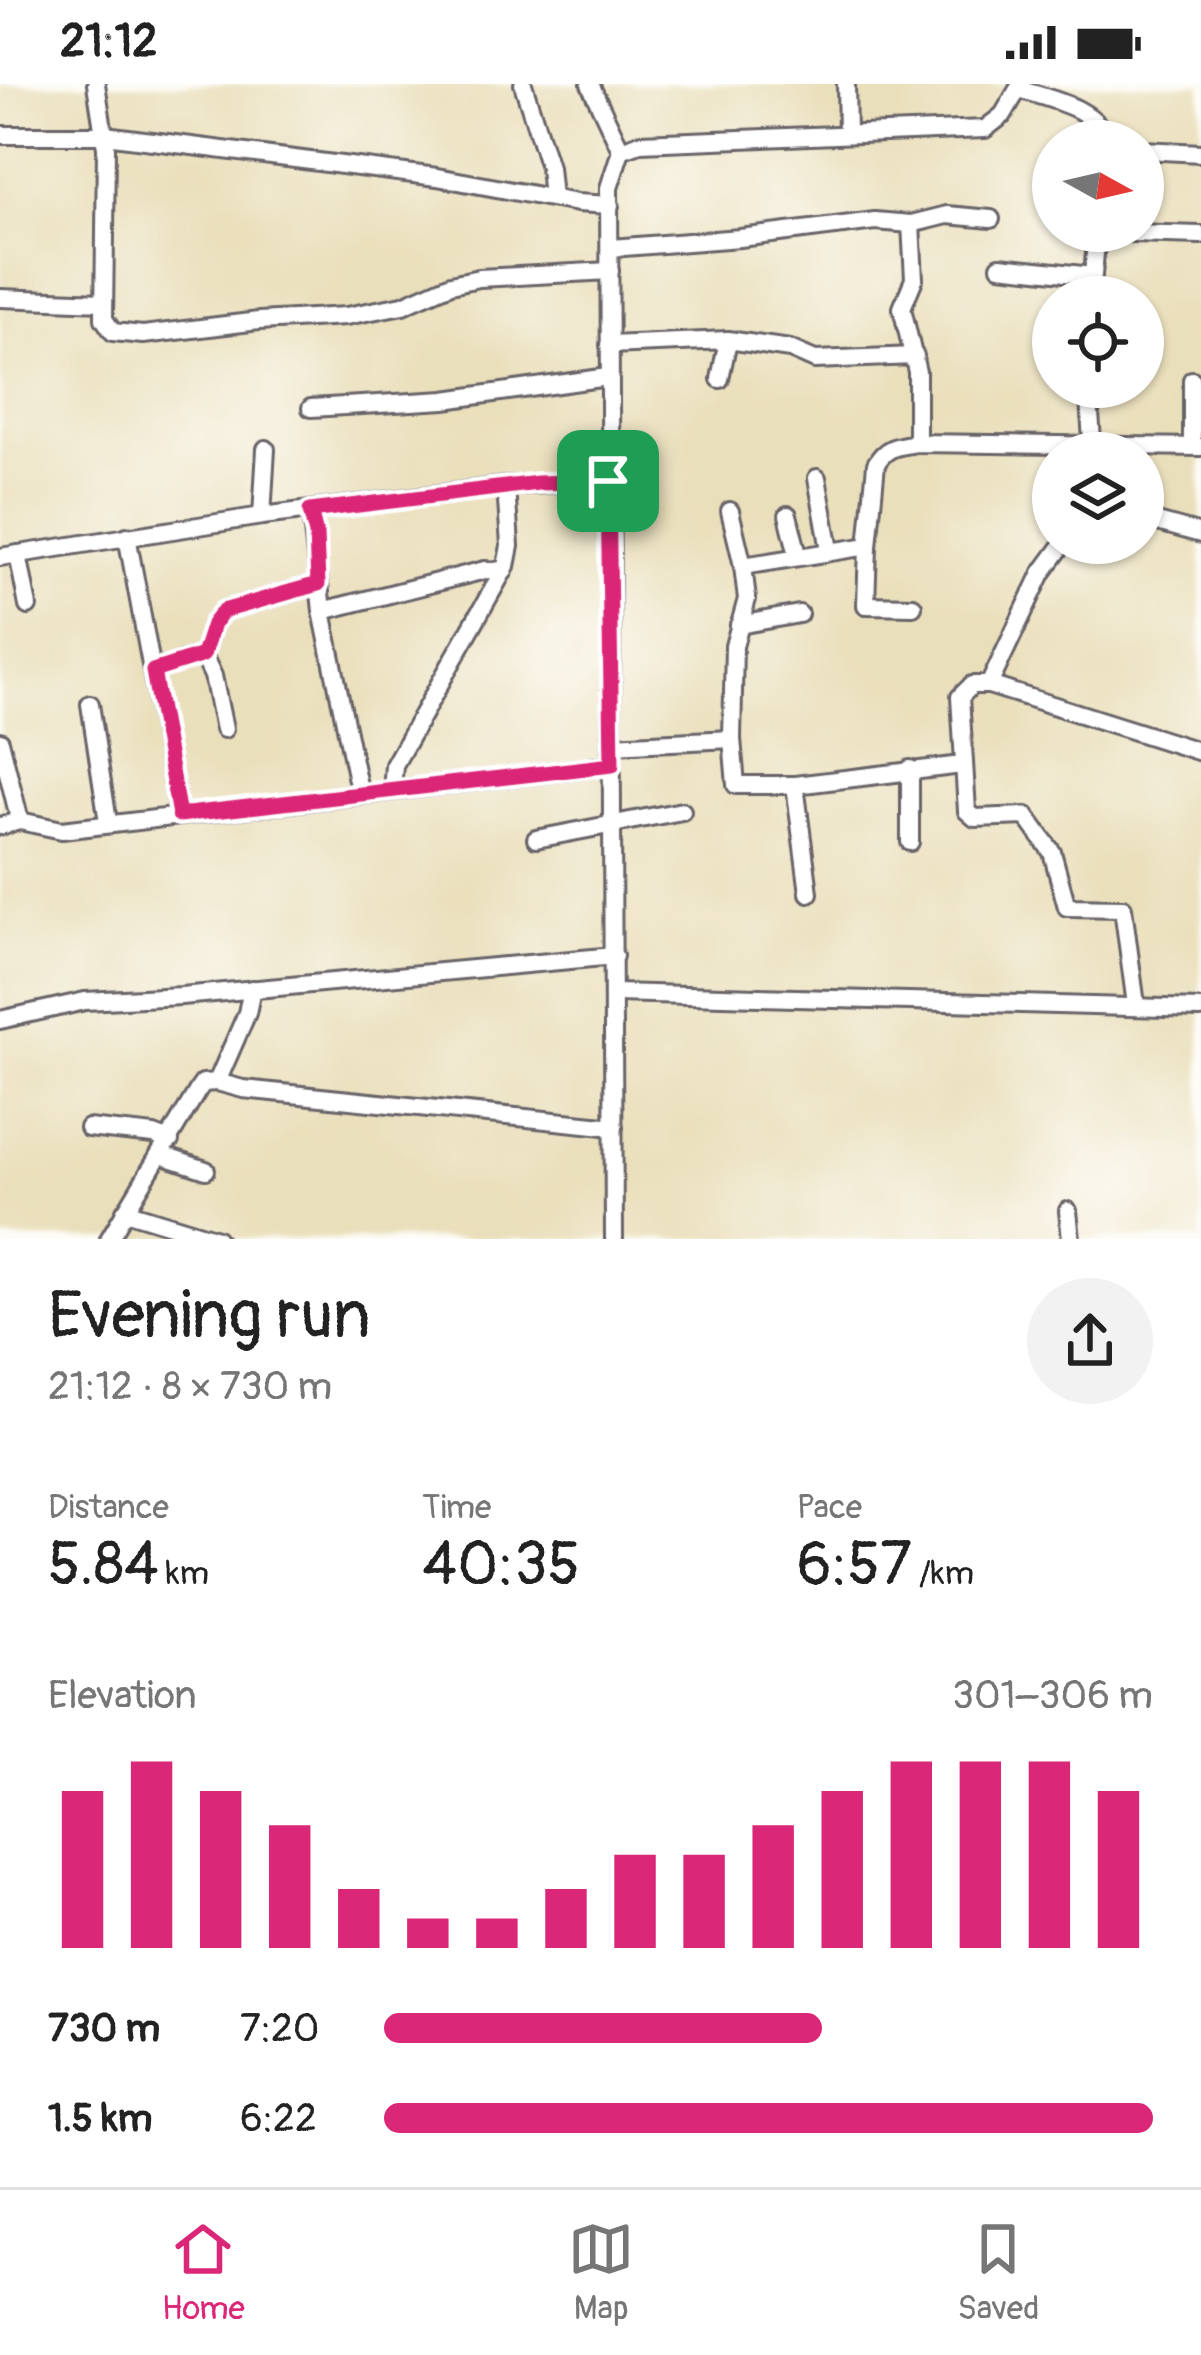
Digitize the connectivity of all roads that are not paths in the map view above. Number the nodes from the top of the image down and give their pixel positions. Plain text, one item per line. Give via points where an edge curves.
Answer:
1 (96, 84) edge
2 (523, 84) edge
3 (590, 84) edge
4 (847, 84) edge
5 (1013, 90) edge
6 (1093, 120) edge
7 (847, 133) junction
8 (0, 135) edge
9 (105, 135) junction
10 (621, 150) junction
11 (1164, 151) edge
12 (1201, 153) edge
13 (552, 198) junction
14 (610, 205) junction
15 (991, 219) dead end
16 (911, 224) junction
17 (1164, 234) edge
18 (1201, 235) edge
19 (611, 248) junction
20 (1095, 252) edge
21 (1000, 266) dead end
22 (610, 271) junction
23 (1092, 276) joint
24 (0, 298) edge
25 (103, 302) junction
26 (728, 340) junction
27 (609, 345) junction
28 (915, 356) junction
29 (608, 377) junction
30 (720, 379) dead end
31 (1192, 380) dead end
32 (311, 409) dead end
33 (917, 443) junction
34 (1197, 447) edge
35 (1032, 448) edge
36 (1164, 448) edge
37 (266, 449) dead end
38 (817, 478) dead end
39 (608, 481) junction
40 (506, 486) junction
41 (310, 511) junction
42 (730, 511) dead end
43 (788, 515) dead end
44 (262, 516) junction
45 (1164, 524) edge
46 (1201, 534) edge
47 (127, 536) junction
48 (868, 546) junction
49 (830, 550) junction
50 (798, 555) junction
51 (9, 556) edge
52 (1049, 564) edge
53 (743, 566) junction
54 (504, 571) junction
55 (318, 584) junction
56 (28, 606) dead end
57 (913, 606) dead end
58 (322, 611) junction
59 (799, 614) dead end
60 (739, 625) junction
61 (203, 655) junction
62 (153, 671) junction
63 (988, 685) junction
64 (90, 704) dead end
65 (224, 729) dead end
66 (732, 739) junction
67 (0, 741) edge
68 (612, 745) junction
69 (1201, 752) edge
70 (612, 765) junction
71 (962, 765) junction
72 (910, 769) junction
73 (795, 785) junction
74 (392, 791) junction
75 (360, 795) junction
76 (682, 811) dead end
77 (179, 815) junction
78 (20, 821) junction
79 (108, 822) junction
80 (0, 826) edge
81 (613, 826) junction
82 (536, 839) dead end
83 (910, 842) dead end
84 (808, 893) dead end
85 (614, 956) junction
86 (252, 989) junction
87 (614, 993) junction
88 (1136, 1005) junction
89 (1201, 1009) edge
90 (1, 1014) edge
91 (217, 1082) junction
92 (614, 1127) junction
93 (88, 1128) dead end
94 (166, 1148) junction
95 (206, 1170) dead end
96 (125, 1210) junction
97 (1068, 1210) dead end
98 (110, 1239) edge
99 (217, 1239) edge
100 (614, 1239) edge
101 (1071, 1239) edge

1 - 9 street
2 - 13 street
3 - 10 street
4 - 7 street
5 - 6 street
5 - 7 street via 985,129
7 - 10 street
8 - 9 street
9 - 13 street
9 - 25 street
10 - 14 street
11 - 12 street
13 - 14 street
14 - 19 street
15 - 16 street via 947,215
16 - 19 street
16 - 28 street via 914,279 902,308
17 - 18 street
19 - 22 street
20 - 23 street
21 - 23 street
22 - 25 street via 479,278 375,312 142,335 112,332
22 - 27 street
24 - 25 street
26 - 27 street
26 - 28 street via 815,360
26 - 30 street
27 - 29 street
28 - 33 street
29 - 32 street
29 - 39 street
31 - 34 street
33 - 35 street
33 - 48 street via 892,446 876,464
34 - 36 street
37 - 44 street
38 - 49 street
39 - 40 street
39 - 68 street
40 - 41 street
40 - 54 street
41 - 44 street
41 - 55 street
42 - 53 street
43 - 50 street
44 - 47 street
45 - 46 street
47 - 51 street
47 - 62 street
48 - 49 street
48 - 57 street via 866,605
49 - 50 street
50 - 53 street
51 - 56 street
52 - 63 street
53 - 60 street via 747,599
54 - 58 street
54 - 74 street via 394,765
55 - 58 street
55 - 61 street via 223,611
58 - 75 street
59 - 60 street
60 - 66 street
61 - 62 street
61 - 65 street
62 - 77 street
63 - 69 street
63 - 71 street via 972,685 960,697
64 - 79 street
66 - 68 street
66 - 73 street via 736,785
67 - 78 street
68 - 70 street
70 - 74 street
70 - 81 street
71 - 72 street
71 - 88 street via 970,816 1026,816 1052,852 1067,907 1123,908
72 - 73 street
72 - 83 street
73 - 84 street
74 - 75 street
75 - 77 street
76 - 81 street
77 - 79 street
78 - 79 street via 62,830
78 - 80 street
81 - 82 street
81 - 85 street
85 - 86 street
85 - 87 street
86 - 90 street
86 - 91 street
87 - 88 street
87 - 92 street
88 - 89 street
91 - 92 street
91 - 94 street via 203,1083
92 - 100 street
93 - 94 street via 154,1135
94 - 95 street
94 - 96 street
96 - 98 street
96 - 99 street
97 - 101 street

